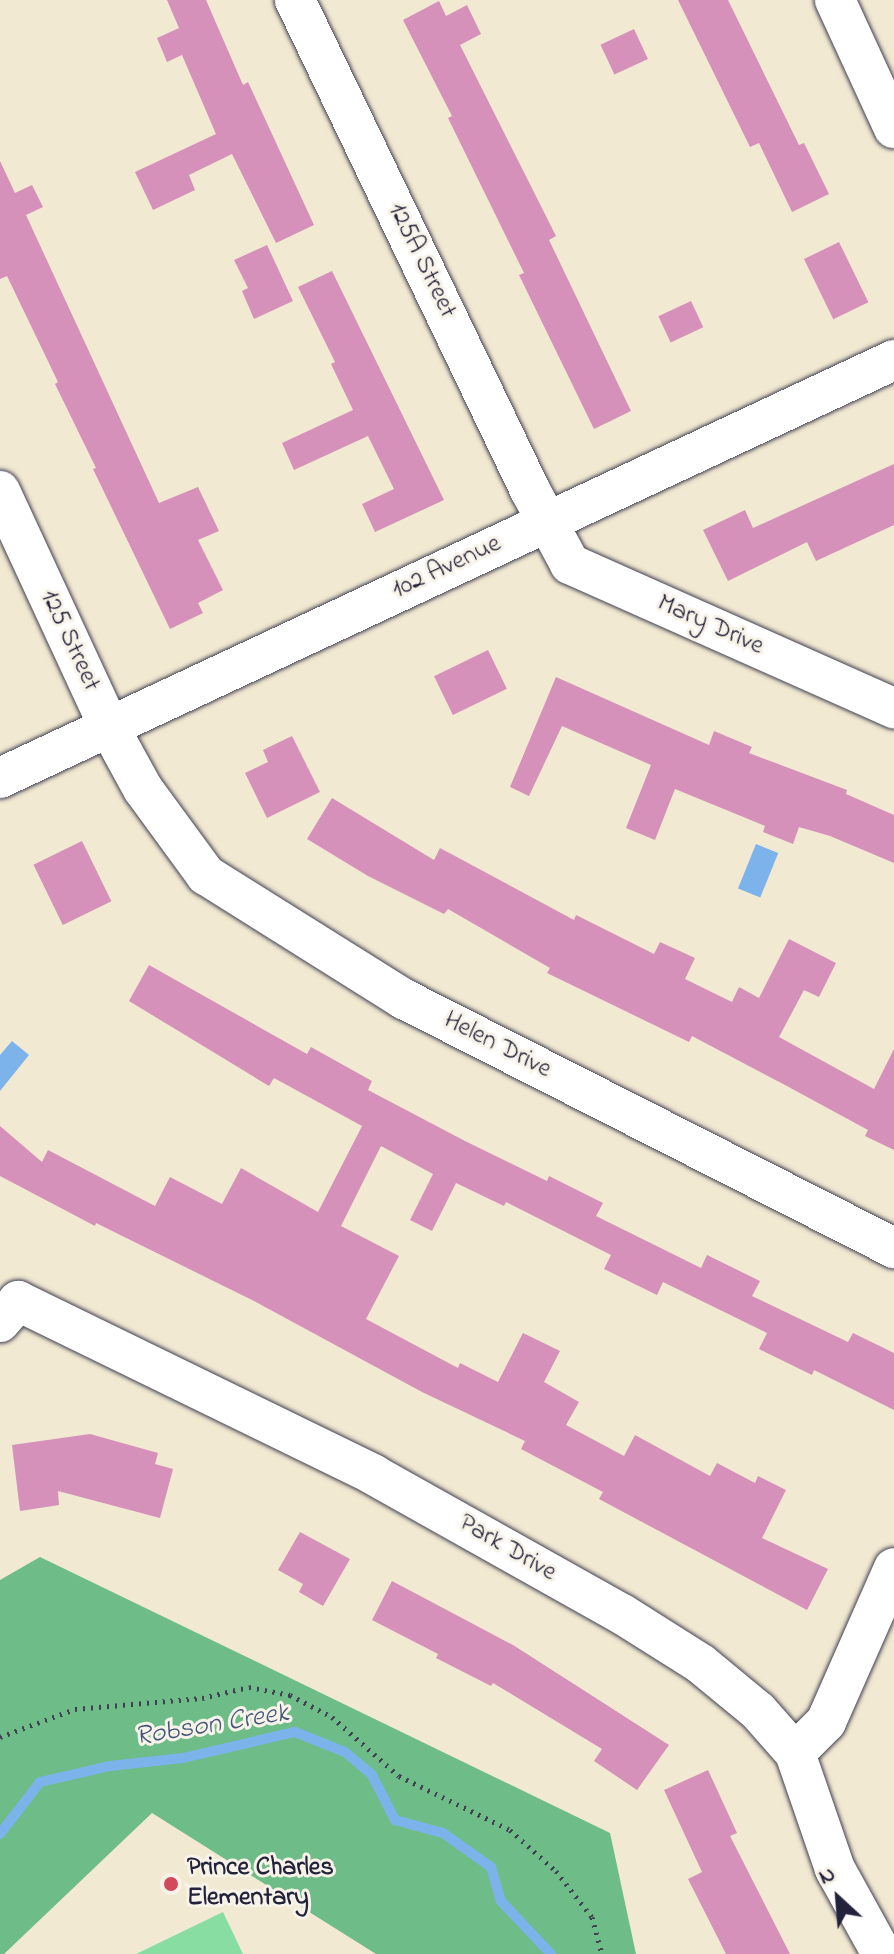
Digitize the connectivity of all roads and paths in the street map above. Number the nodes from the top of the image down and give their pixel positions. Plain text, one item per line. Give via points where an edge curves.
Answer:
1 (295, 0) edge
2 (835, 0) edge
3 (894, 128) edge
4 (894, 360) edge
5 (0, 491) edge
6 (546, 522) junction
7 (894, 708) edge
8 (109, 727) junction
9 (0, 778) edge
10 (143, 789) joint
11 (894, 1248) edge
12 (6, 1304) edge
13 (894, 1568) edge
14 (0, 1737) edge
15 (795, 1753) junction
16 (602, 1954) edge
17 (882, 1954) edge

1 - 6 street, 125A Street
2 - 3 street
4 - 6 street, 102 Avenue
5 - 8 street, 125 Street
6 - 7 street, Mary Drive via 570,564
6 - 8 street, 102 Avenue
8 - 9 street, 102 Avenue
8 - 10 street, 125 Street
10 - 11 street, Helen Drive via 206,875 404,999
12 - 15 street, Park Drive via 374,1475 622,1614 731,1687
13 - 15 street via 826,1722
14 - 16 path via 75,1709 202,1698 249,1687 290,1695 332,1717 399,1776 510,1830 556,1871 592,1917
15 - 17 street, Park Drive via 845,1891

